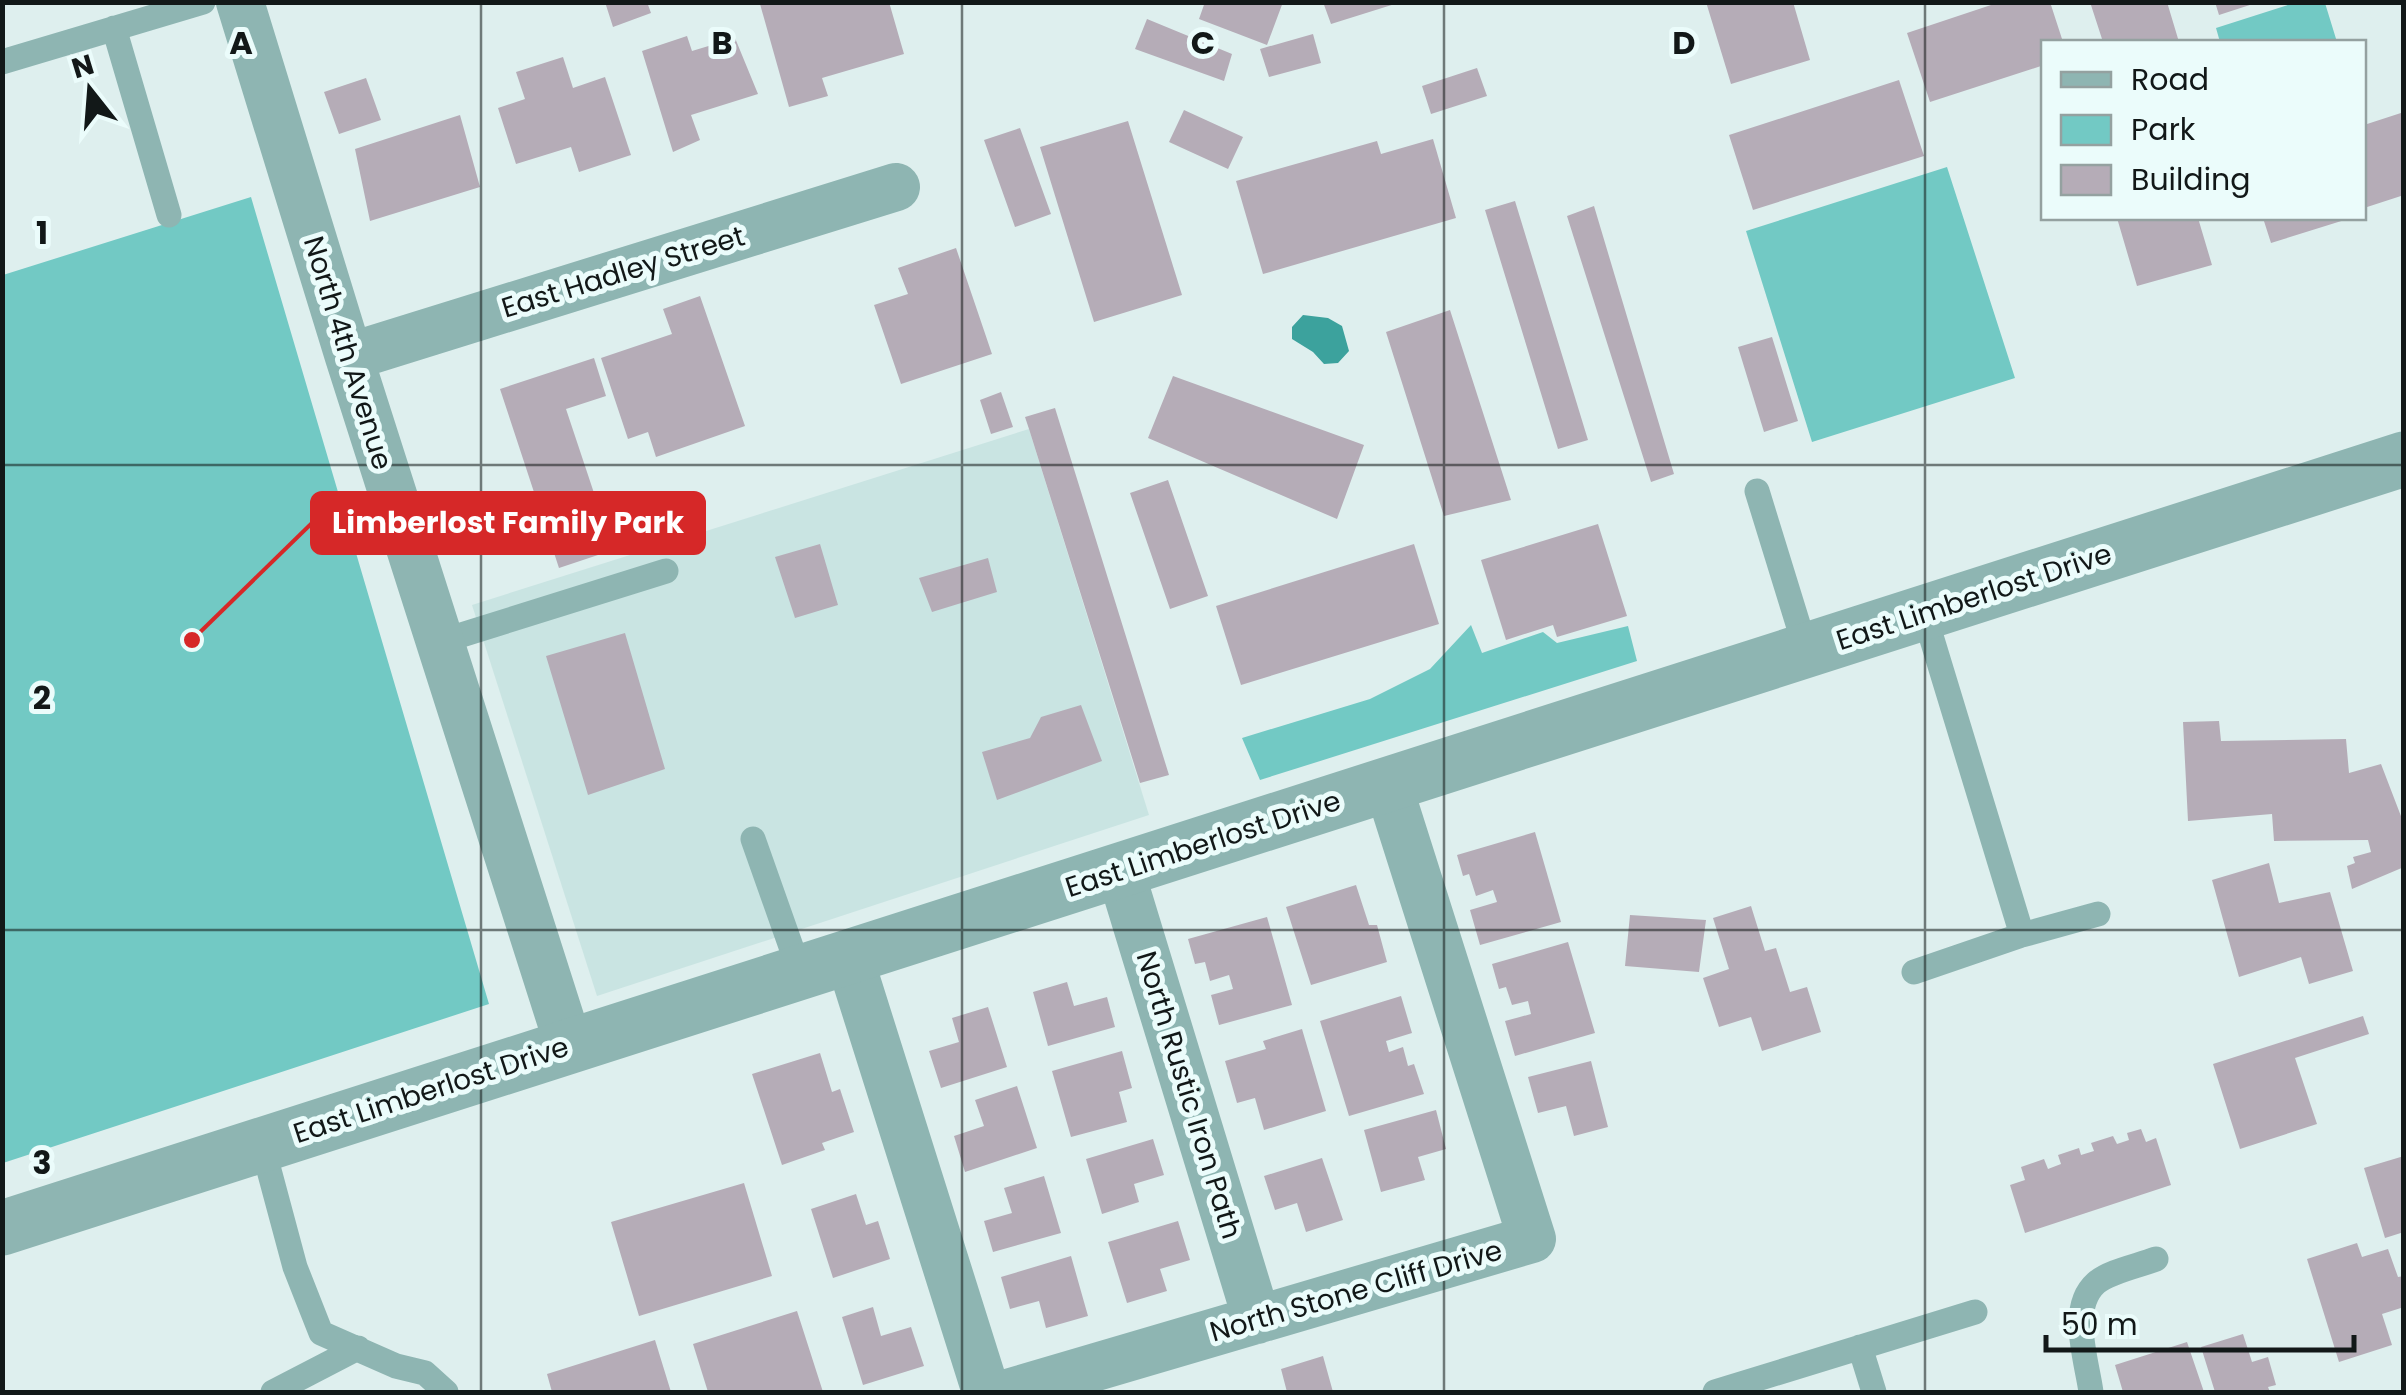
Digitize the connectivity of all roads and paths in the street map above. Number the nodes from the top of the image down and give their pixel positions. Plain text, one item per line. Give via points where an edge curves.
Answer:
1 (203, 2) edge
2 (240, 2) edge
3 (114, 28) junction
4 (2, 62) edge
5 (896, 187) dead end
6 (169, 215) dead end
7 (349, 357) junction
8 (2404, 460) edge
9 (1758, 490) dead end
10 (666, 572) dead end
11 (1924, 613) junction
12 (440, 642) junction
13 (1806, 650) junction
14 (1388, 785) junction
15 (753, 839) dead end
16 (1120, 870) junction
17 (2098, 914) dead end
18 (2022, 934) junction
19 (825, 964) junction
20 (1914, 972) dead end
21 (569, 1046) junction
22 (262, 1144) junction
23 (2, 1228) edge
24 (2156, 1259) dead end
25 (1975, 1312) dead end
26 (1257, 1320) junction
27 (358, 1348) junction
28 (1860, 1348) junction
29 (273, 1392) edge
30 (446, 1392) edge
31 (986, 1392) edge
32 (1011, 1392) edge
33 (1714, 1392) edge
34 (1874, 1392) edge
35 (2092, 1392) edge

1 - 3 lane
2 - 7 street, North 4th Avenue
3 - 4 lane
3 - 6 lane
5 - 7 street, East Hadley Street
7 - 12 street, North 4th Avenue
8 - 11 street, East Limberlost Drive
9 - 13 lane
10 - 12 lane
11 - 13 street, East Limberlost Drive
11 - 18 lane
12 - 21 street, North 4th Avenue
13 - 14 street, East Limberlost Drive
14 - 16 street, East Limberlost Drive
14 - 26 street, North Stone Cliff Drive via 1532,1239
15 - 19 lane
16 - 19 street, East Limberlost Drive
16 - 26 street, North Rustic Iron Path
17 - 18 lane
18 - 20 lane
19 - 21 street, East Limberlost Drive
19 - 31 street
21 - 22 street, East Limberlost Drive
22 - 23 street, East Limberlost Drive
22 - 27 lane via 321,1332
24 - 35 lane via 2098,1281 2086,1294 2081,1310
25 - 28 lane
26 - 32 street, North Stone Cliff Drive
27 - 29 lane
27 - 30 lane via 425,1372
28 - 33 lane
28 - 34 lane

